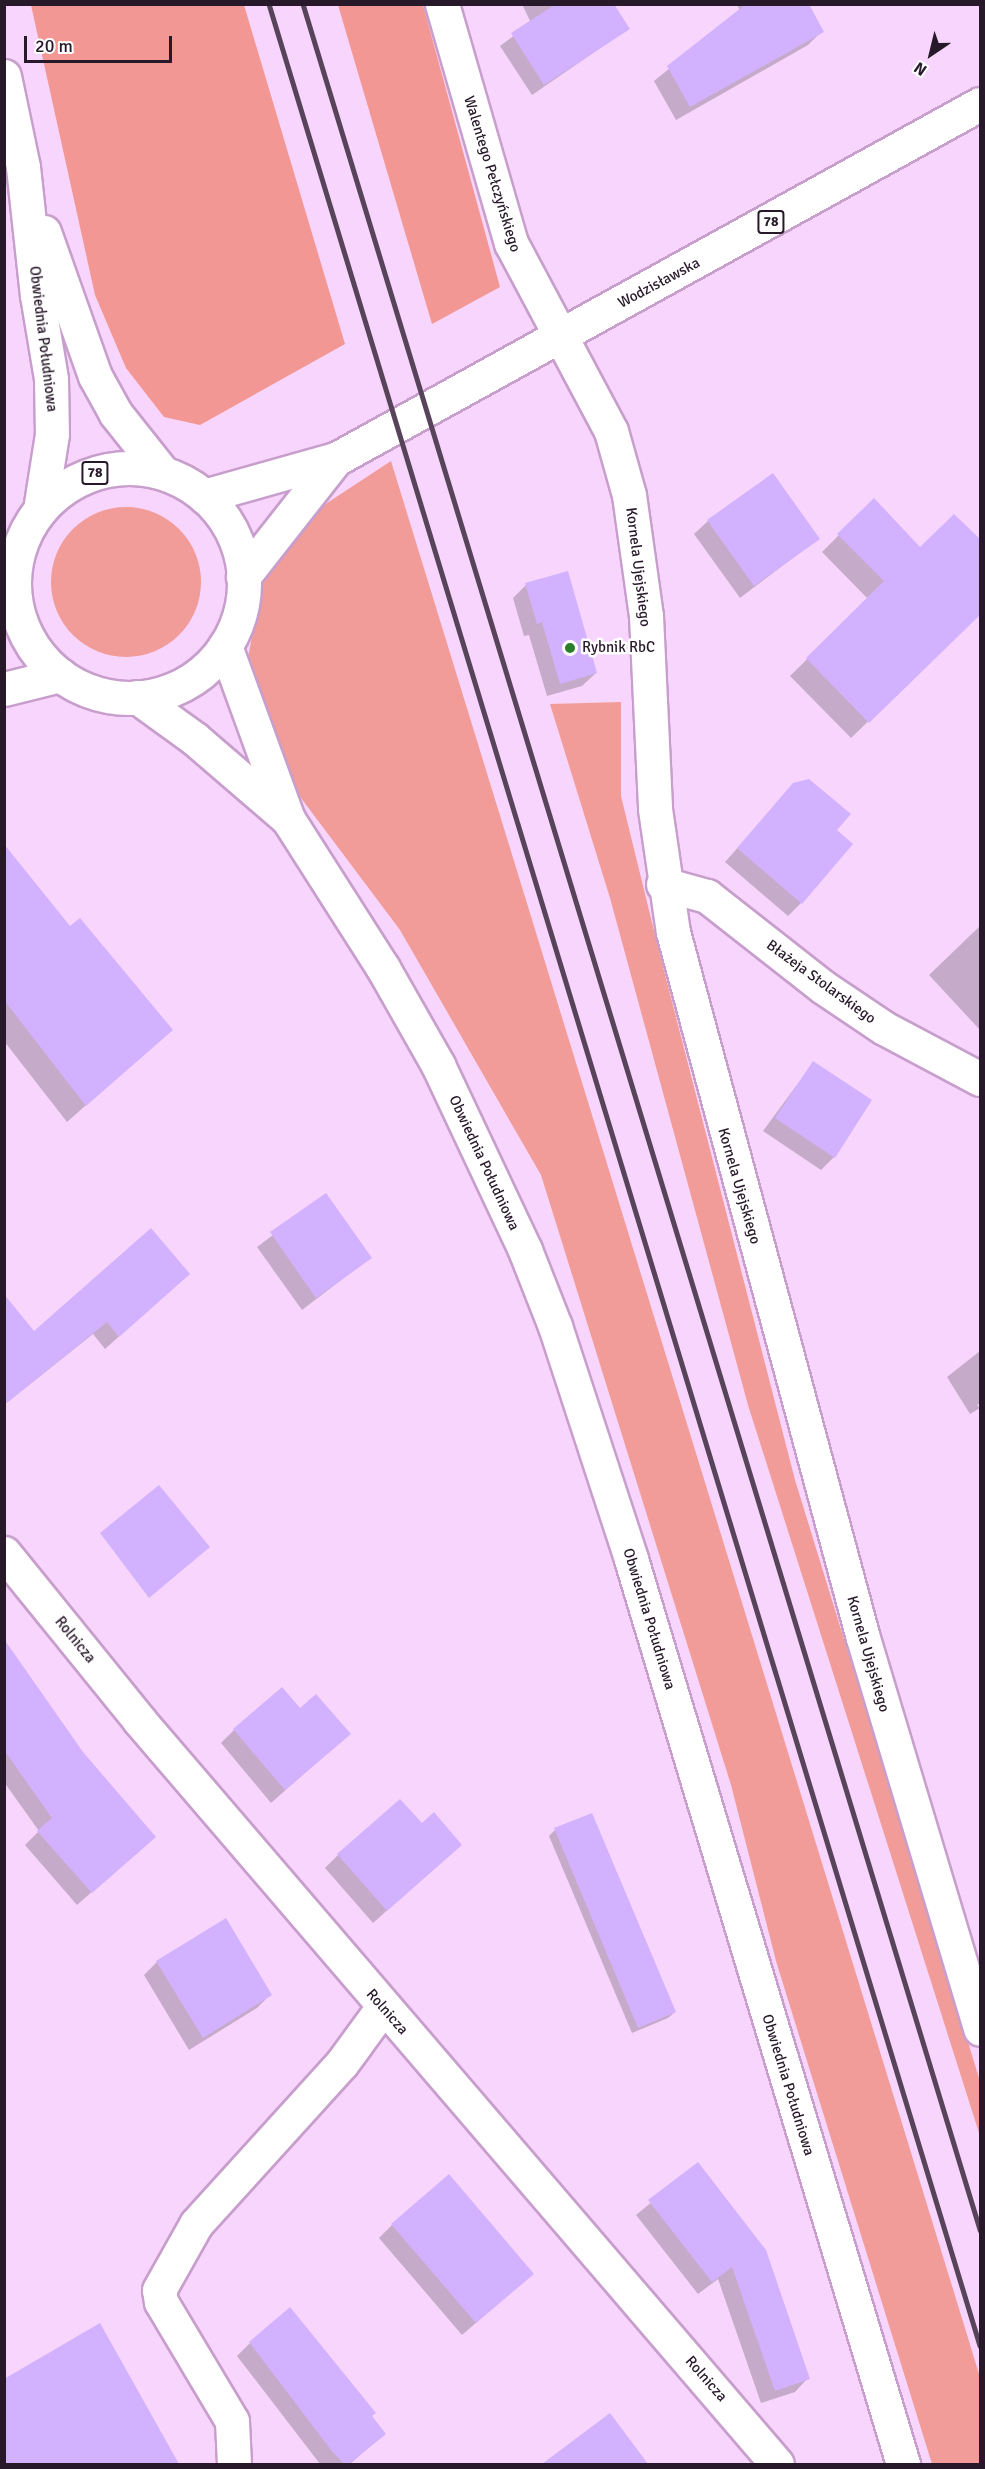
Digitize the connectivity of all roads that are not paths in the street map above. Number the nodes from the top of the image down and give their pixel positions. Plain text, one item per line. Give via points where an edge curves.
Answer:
1 (442, 4) edge
2 (4, 76) edge
3 (981, 104) edge
4 (23, 167) junction
5 (559, 336) junction
6 (336, 459) junction
7 (163, 473) junction
8 (204, 496) junction
9 (40, 510) junction
10 (10, 577) edge
11 (243, 577) junction
12 (225, 646) junction
13 (60, 675) junction
14 (4, 689) edge
15 (137, 697) junction
16 (288, 819) junction
17 (663, 884) junction
18 (981, 1079) edge
19 (4, 1553) edge
20 (383, 2007) junction
21 (981, 2029) edge
22 (234, 2464) edge
23 (777, 2464) edge
24 (903, 2464) edge

1 - 5 main road, Walentego Pełczyńskiego via 511,243
2 - 4 main road, Obwiednia Południowa
3 - 5 main road, Wodzisławska / 78
4 - 7 main road, Obwiednia Południowa via 92,370 116,414
4 - 9 main road, Obwiednia Południowa via 54,419
5 - 6 main road, Wodzisławska / 78
5 - 17 main road, Kornela Ujejskiego via 611,430 629,495 646,616 650,739
6 - 8 main road, Wodzisławska / 78
6 - 11 main road, Wodzisławska / 78
7 - 8 main road, 78
7 - 9 main road, 78 via 138,468 101,471 67,486
8 - 11 main road, 78 via 233,534
9 - 10 main road, 78 via 24,536
10 - 13 main road, 78 via 22,626 37,651
11 - 12 main road, 78 via 239,615
12 - 15 main road, 78 via 206,668 185,682
12 - 16 main road, Obwiednia Południowa
13 - 14 main road
13 - 15 main road, 78 via 95,692
15 - 16 main road, Obwiednia Południowa via 195,738
16 - 24 main road, Obwiednia Południowa via 383,968 438,1065 525,1250 555,1326 631,1558
17 - 18 main road, Błażeja Stolarskiego via 707,896 823,987 876,1022
17 - 21 main road, Kornela Ujejskiego via 716,1101 863,1638
19 - 20 main road, Rolnicza via 139,1720
20 - 22 main road via 342,2063 196,2224 159,2290 161,2302 232,2421
20 - 23 main road, Rolnicza

